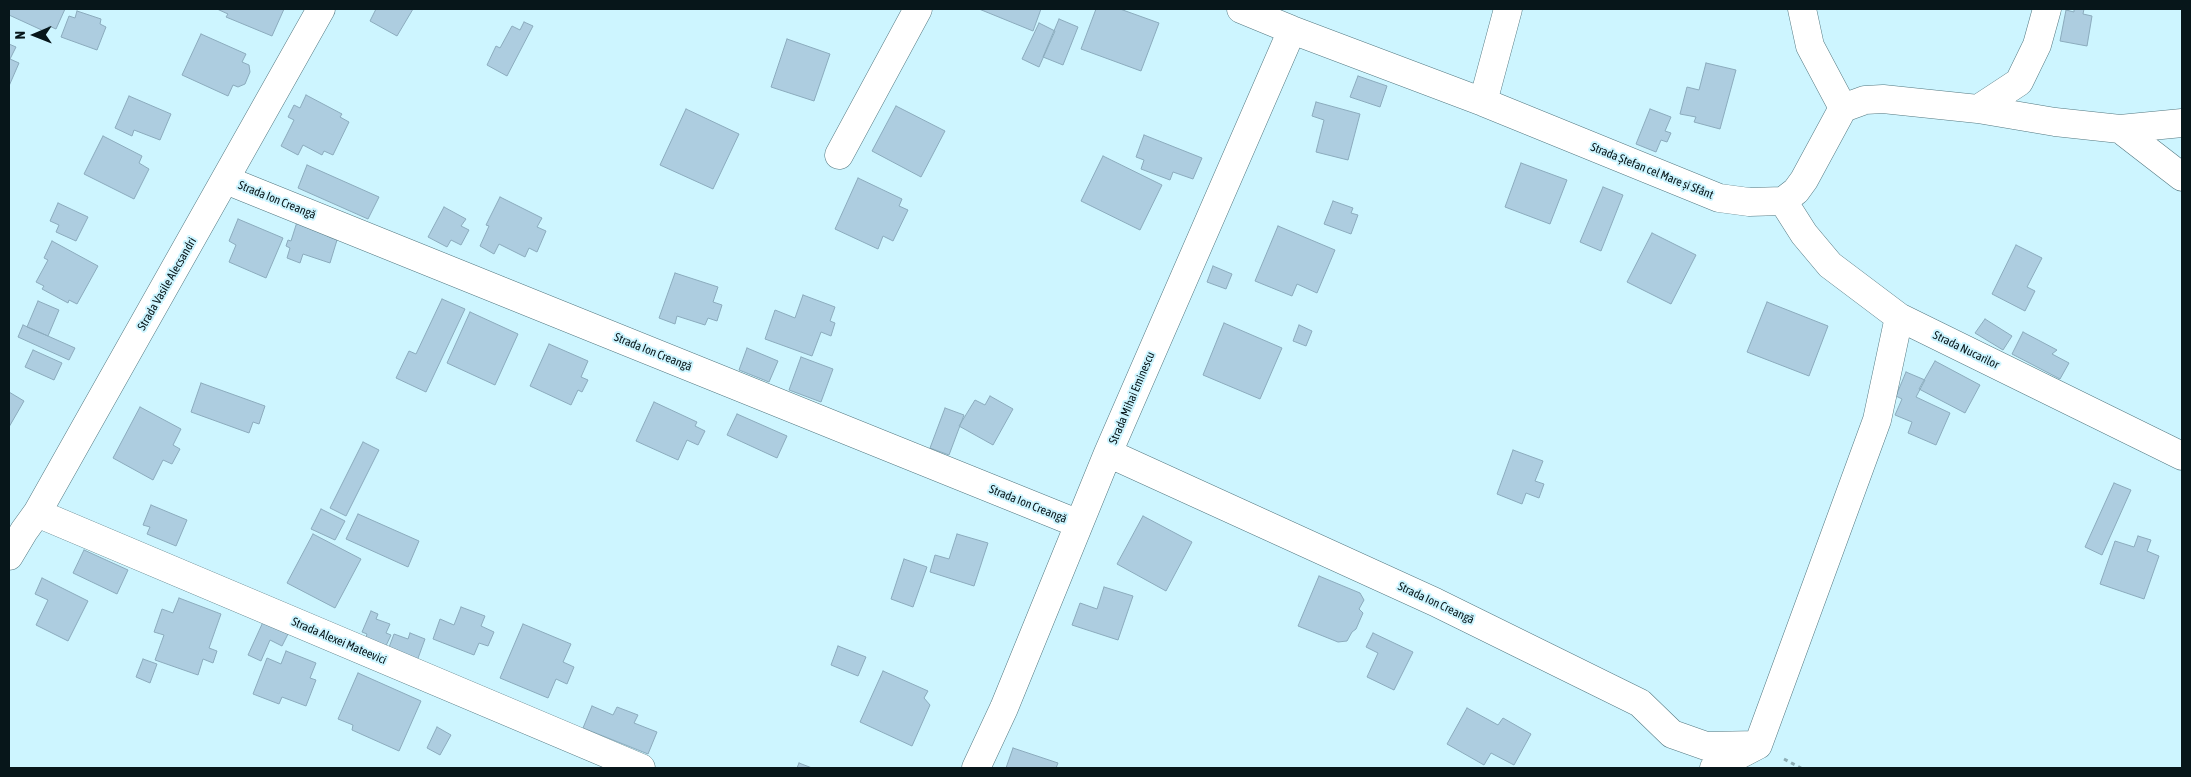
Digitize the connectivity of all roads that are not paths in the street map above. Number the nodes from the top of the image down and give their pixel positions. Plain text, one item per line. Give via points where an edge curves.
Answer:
1 (322, 9) edge
2 (918, 9) edge
3 (1241, 9) edge
4 (1508, 9) edge
5 (1802, 9) edge
6 (2048, 9) edge
7 (1292, 30) junction
8 (1483, 102) junction
9 (1843, 108) junction
10 (1978, 109) junction
11 (2182, 123) edge
12 (2120, 129) junction
13 (839, 155) dead end
14 (2182, 177) edge
15 (226, 180) junction
16 (1783, 201) junction
17 (1899, 317) junction
18 (1108, 453) junction
19 (2182, 456) edge
20 (23, 523) edge
21 (1079, 524) junction
22 (9, 556) edge
23 (1758, 745) junction
24 (641, 768) edge
25 (976, 768) edge
26 (1714, 768) edge

1 - 15 street, Strada Vasile Alecsandri
2 - 13 street
3 - 7 street, Strada Ștefan cel Mare și Sfânt
4 - 8 street
5 - 9 street via 1810,46
6 - 10 street via 2037,45 2018,82
7 - 8 street, Strada Ștefan cel Mare și Sfânt
7 - 18 street, Strada Mihai Eminescu
8 - 16 street, Strada Ștefan cel Mare și Sfânt via 1719,198 1750,202
9 - 10 street via 1865,100 1883,99
9 - 16 street via 1804,180
10 - 12 street
11 - 12 street
12 - 14 street
15 - 20 street, Strada Vasile Alecsandri
15 - 21 street, Strada Ion Creangă
16 - 17 street, Strada Nucarilor via 1804,234 1830,265
17 - 19 street, Strada Nucarilor
17 - 23 street via 1877,420
18 - 21 street, Strada Mihai Eminescu
18 - 23 street, Strada Ion Creangă via 1435,602 1640,703 1672,734 1706,746
20 - 22 street, Strada Vasile Alecsandri
20 - 24 street, Strada Alexei Mateevici
21 - 25 street, Strada Mihai Eminescu
23 - 26 street

